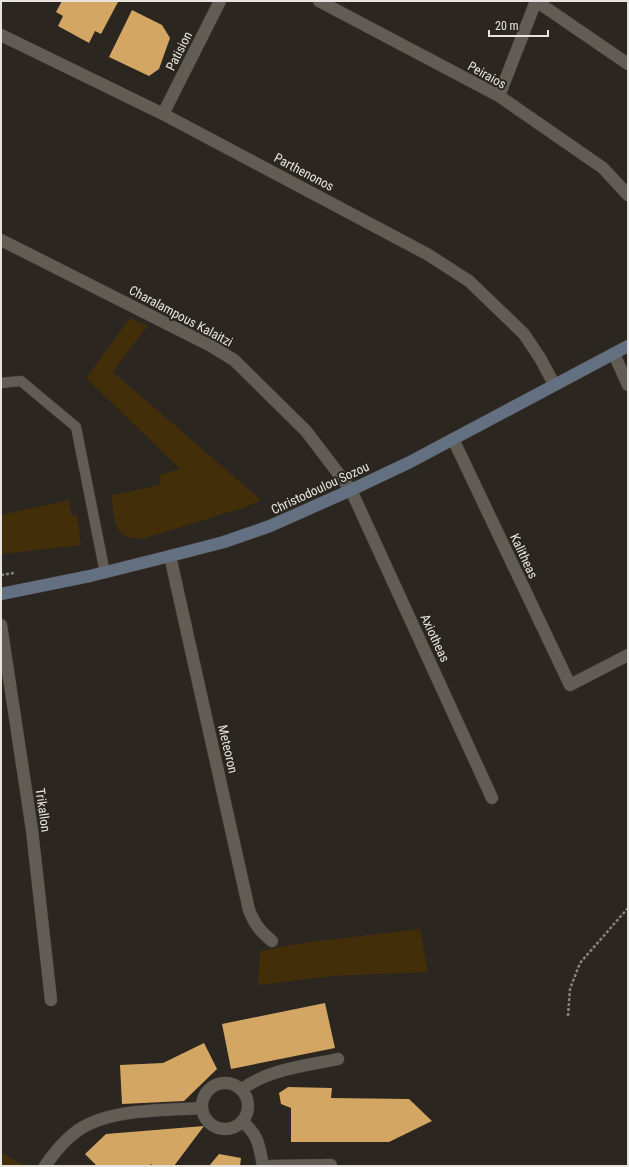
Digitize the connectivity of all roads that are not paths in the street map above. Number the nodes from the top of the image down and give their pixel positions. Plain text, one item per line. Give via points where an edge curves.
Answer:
1 (220, 1) edge
2 (319, 1) edge
3 (536, 1) edge
4 (1, 35) edge
5 (628, 64) edge
6 (499, 96) junction
7 (163, 114) junction
8 (628, 195) edge
9 (1, 240) edge
10 (628, 346) edge
11 (614, 354) junction
12 (1, 383) edge
13 (554, 384) junction
14 (628, 385) edge
15 (453, 439) junction
16 (351, 490) junction
17 (170, 556) junction
18 (105, 573) junction
19 (1, 594) edge
20 (1, 625) edge
21 (628, 655) edge
22 (492, 798) dead end
23 (272, 941) dead end
24 (50, 1000) dead end
25 (338, 1059) dead end
26 (241, 1090) junction
27 (202, 1108) junction
28 (242, 1121) junction
29 (331, 1164) dead end
30 (45, 1166) edge
31 (263, 1166) edge
32 (271, 1166) edge

1 - 7 street, Patision
2 - 6 street, Peiraios
3 - 5 street
3 - 6 street
4 - 7 street, Parthenonos
6 - 8 street, Peiraios via 603,168
7 - 13 street, Parthenonos via 427,254 469,281 524,334
9 - 16 street, Charalampous Kalaitzi via 234,360 306,431
10 - 11 street, Christodoulou Sozou
11 - 13 street, Christodoulou Sozou
11 - 14 street
12 - 18 lane via 21,381 76,427
13 - 15 street, Christodoulou Sozou
15 - 16 street, Christodoulou Sozou
15 - 21 street, Kalitheas via 570,685
16 - 17 street, Christodoulou Sozou via 270,526 224,542
16 - 22 street, Axiotheas
17 - 18 street, Christodoulou Sozou
17 - 23 street, Meteoron via 249,910 255,924
18 - 19 street, Christodoulou Sozou
20 - 24 street, Trikallon via 32,830
25 - 26 street via 281,1071 258,1079
26 - 27 street via 236,1086 224,1084 213,1087 205,1096
26 - 28 street via 248,1105
27 - 28 street via 206,1119 215,1127 227,1129
27 - 30 street via 141,1112 101,1119 75,1133 55,1152
28 - 31 street via 257,1139
29 - 32 street

